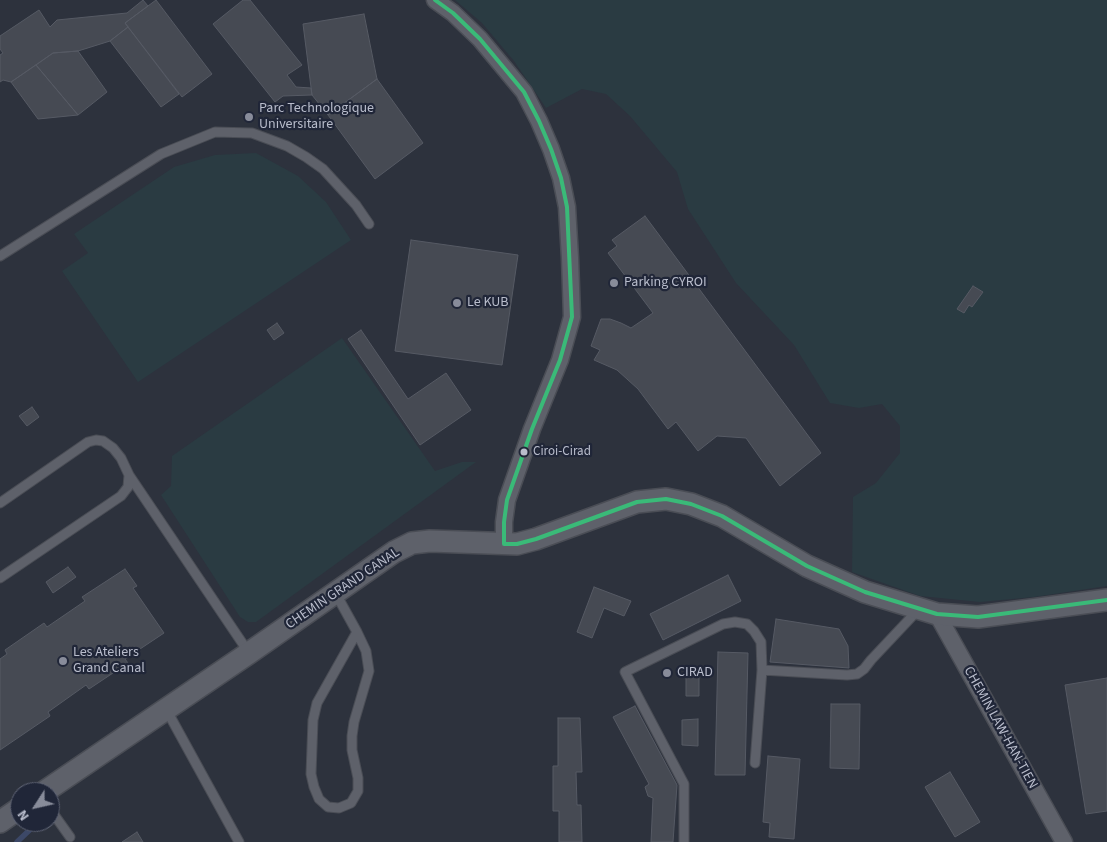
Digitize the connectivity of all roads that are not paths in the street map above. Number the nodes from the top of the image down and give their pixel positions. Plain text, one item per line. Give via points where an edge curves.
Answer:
1 (435, 0) edge
2 (369, 224) dead end
3 (0, 256) edge
4 (128, 475) junction
5 (0, 503) edge
6 (504, 544) junction
7 (0, 578) edge
8 (336, 594) junction
9 (1107, 600) edge
10 (928, 611) junction
11 (358, 632) junction
12 (249, 653) junction
13 (762, 670) junction
14 (166, 709) junction
15 (755, 763) dead end
16 (59, 782) edge
17 (60, 823) edge
18 (70, 837) dead end
19 (239, 842) edge
20 (684, 842) edge
21 (1064, 842) edge

1 - 6 street via 480,39 524,92 551,149 566,207 572,317 560,360 507,500
2 - 3 lane via 323,169 306,157 252,133 215,132 161,154
4 - 5 lane via 122,458 113,448 104,441 96,440 88,442
4 - 7 lane via 128,487 121,496
4 - 12 lane
6 - 8 street, CHEMIN GRAND CANAL via 412,543 394,552
6 - 10 street, CHEMIN GRAND CANAL via 536,538 637,502 666,499 722,516 807,566 865,592
8 - 11 lane
8 - 12 street, CHEMIN GRAND CANAL
9 - 10 street, CHEMIN GRAND CANAL via 978,617
10 - 13 lane via 857,674
10 - 21 street, CHEMIN LAW-HAN-TIEN
11 - 11 lane via 317,703 313,720 311,774 314,787 319,799 328,806 339,808 351,803 358,791 352,736 369,671
12 - 14 street, CHEMIN GRAND CANAL
13 - 15 lane
13 - 20 lane via 760,642 754,631 747,624 735,622 723,624 625,672 684,784
14 - 16 street, CHEMIN GRAND CANAL
14 - 19 lane
17 - 18 lane

